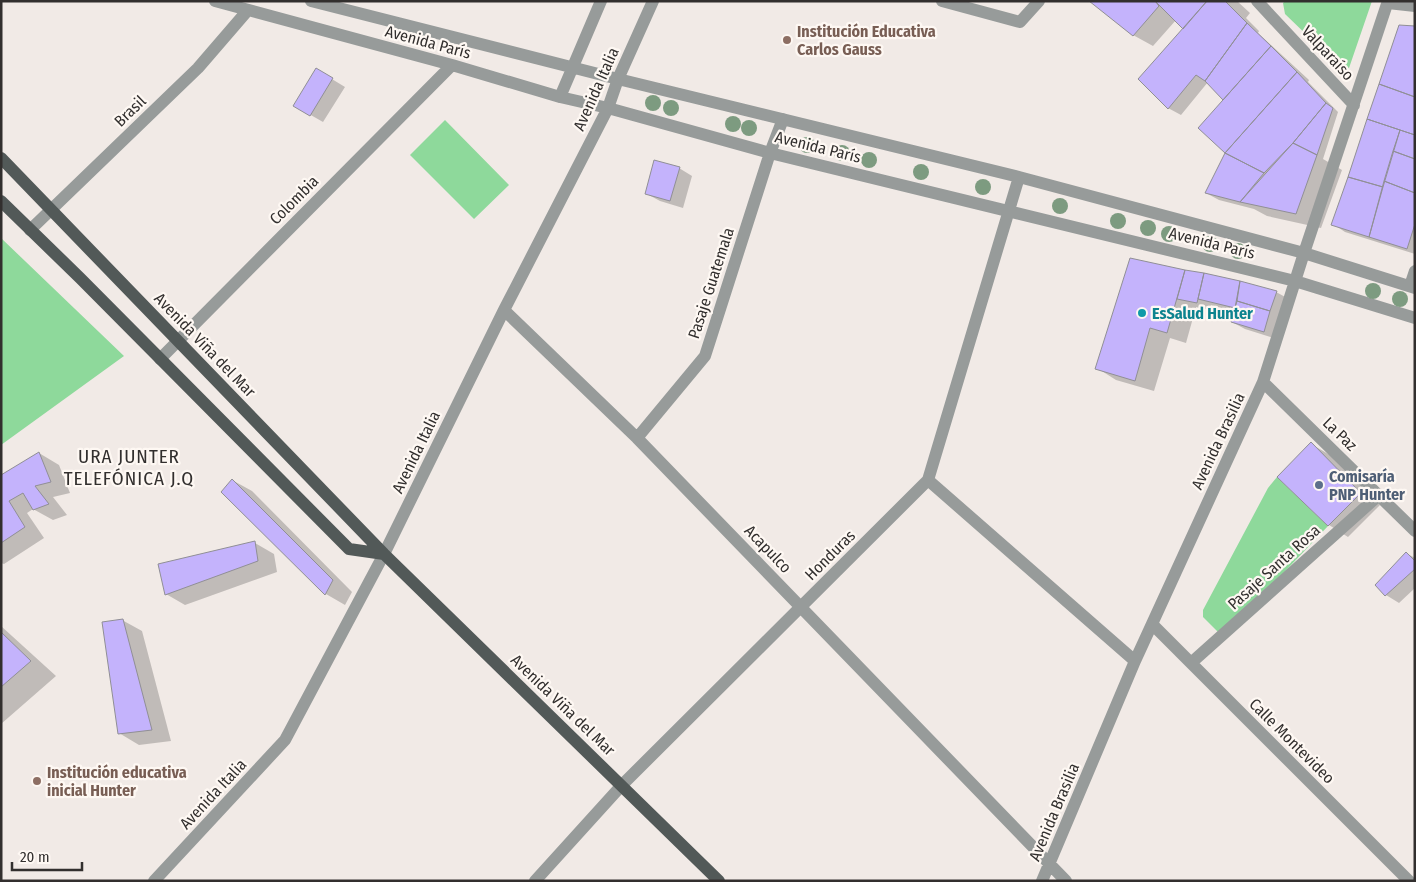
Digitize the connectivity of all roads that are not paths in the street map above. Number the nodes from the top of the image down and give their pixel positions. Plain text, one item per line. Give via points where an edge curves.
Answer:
1 (215, 1) edge
2 (311, 1) edge
3 (601, 1) edge
4 (653, 1) edge
5 (942, 1) edge
6 (1039, 1) edge
7 (1261, 2) edge
8 (1388, 2) edge
9 (343, 5) edge
10 (1415, 6) edge
11 (248, 10) junction
12 (452, 65) junction
13 (572, 66) junction
14 (618, 79) junction
15 (560, 97) junction
16 (1354, 105) junction
17 (608, 108) junction
18 (783, 119) junction
19 (770, 153) junction
20 (1, 158) edge
21 (1019, 176) junction
22 (1, 201) edge
23 (50, 210) junction
24 (1009, 210) junction
25 (30, 230) junction
26 (1304, 252) junction
27 (1415, 271) edge
28 (1295, 281) junction
29 (1412, 287) edge
30 (504, 310) junction
31 (1415, 318) edge
32 (178, 340) junction
33 (160, 359) junction
34 (1263, 382) junction
35 (636, 438) junction
36 (928, 480) junction
37 (1380, 496) junction
38 (1415, 531) edge
39 (384, 554) junction
40 (802, 606) junction
41 (1152, 624) junction
42 (1135, 661) junction
43 (1191, 663) junction
44 (622, 785) junction
45 (1049, 865) junction
46 (154, 881) edge
47 (535, 881) edge
48 (719, 881) edge
49 (1042, 881) edge
50 (1066, 881) edge
51 (1409, 881) edge

1 - 11 street, Avenida París
2 - 9 street, Avenida París
3 - 13 street, Avenida Italia
4 - 14 street, Avenida Italia
5 - 6 street via 1020,22
7 - 16 street, Valparaíso
8 - 10 street
8 - 16 street, Avenida Brasilia
9 - 13 street, Avenida París
11 - 12 street, Avenida París
11 - 23 street, Brasil via 198,68
12 - 15 street, Avenida París
12 - 32 street, Colombia
13 - 14 street, Avenida París
13 - 15 street, Avenida Italia
14 - 17 street, Avenida Italia
14 - 18 street, Avenida París
15 - 17 street, Avenida París
16 - 26 street, Avenida Brasilia
17 - 19 street, Avenida París
17 - 30 street, Avenida Italia
18 - 19 street, Pasaje Guatemala
18 - 21 street, Avenida París
19 - 24 street, Avenida París
19 - 35 street, Pasaje Guatemala via 705,356
20 - 23 main road, Avenida Viña del Mar
21 - 24 street, Honduras
21 - 26 street, Avenida París
22 - 25 main road
23 - 25 street, Brasil
23 - 32 main road, Avenida Viña del Mar
24 - 28 street, Avenida París
24 - 36 street, Honduras
25 - 33 main road
26 - 28 street, Avenida Brasilia
26 - 29 street, Avenida París
27 - 29 street
28 - 31 street, Avenida París
28 - 34 street, Avenida Brasilia
30 - 35 street, Acapulco
30 - 39 street, Avenida Italia
32 - 33 street, Colombia
32 - 39 main road, Avenida Viña del Mar
33 - 39 main road via 349,549
34 - 37 street, La Paz
34 - 41 street, Avenida Brasilia
35 - 40 street, Acapulco
36 - 40 street, Honduras
36 - 42 street
37 - 38 street, La Paz
37 - 43 street, Pasaje Santa Rosa
39 - 44 main road, Avenida Viña del Mar
39 - 46 street, Avenida Italia via 285,740
40 - 44 street, Honduras
40 - 45 street, Acapulco
41 - 42 street, Avenida Brasilia
41 - 43 street, Calle Montevideo
42 - 45 street, Avenida Brasilia
43 - 51 street, Calle Montevideo
44 - 47 street, Honduras
44 - 48 main road, Avenida Viña del Mar
45 - 49 street, Avenida Brasilia
45 - 50 street, Acapulco

